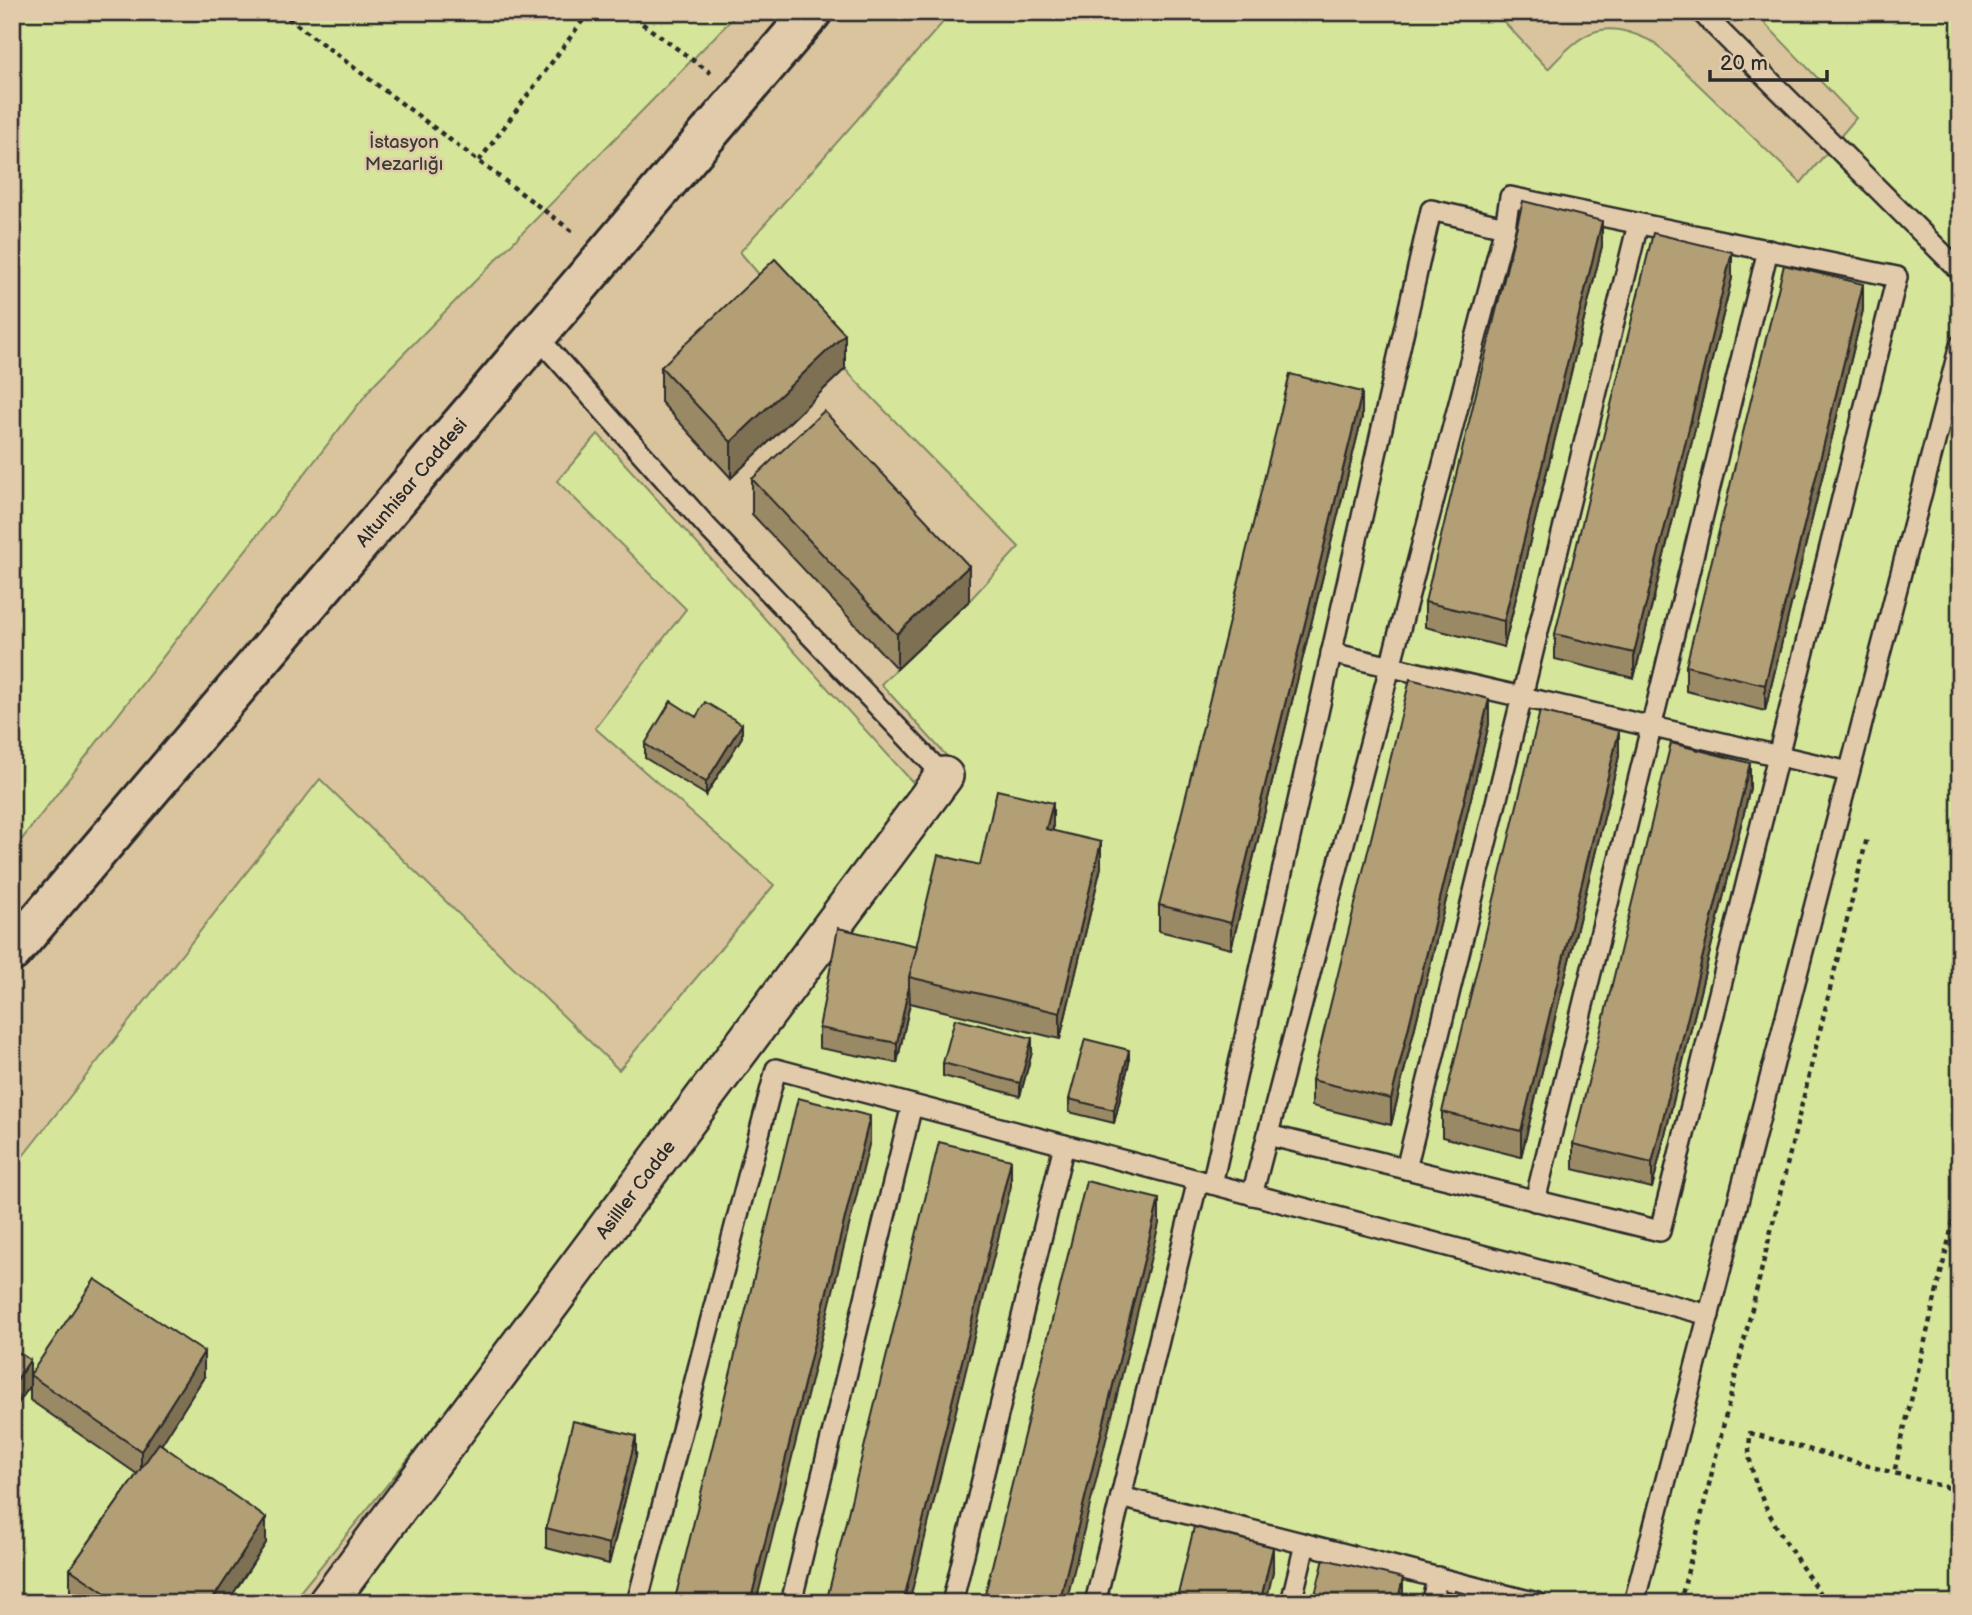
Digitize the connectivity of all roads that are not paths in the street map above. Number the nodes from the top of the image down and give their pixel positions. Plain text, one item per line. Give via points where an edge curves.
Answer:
1 (812, 12) edge
2 (1701, 12) edge
3 (1638, 224) junction
4 (1505, 227) junction
5 (1768, 250) junction
6 (1960, 271) edge
7 (536, 335) junction
8 (1960, 345) edge
9 (1331, 653) junction
10 (1390, 666) junction
11 (1522, 697) junction
12 (1651, 726) junction
13 (1778, 756) junction
14 (1849, 772) junction
15 (944, 776) joint
16 (12, 952) edge
17 (912, 1105) junction
18 (1268, 1135) junction
19 (1064, 1145) junction
20 (1406, 1169) junction
21 (1205, 1182) junction
22 (1252, 1195) junction
23 (1535, 1200) junction
24 (1709, 1315) junction
25 (1121, 1497) junction
26 (1305, 1544) junction
27 (1438, 1577) junction
28 (327, 1603) edge
29 (636, 1603) edge
30 (791, 1603) edge
31 (952, 1603) edge
32 (1095, 1603) edge
33 (1291, 1603) edge
34 (1431, 1603) edge
35 (1537, 1603) edge
36 (1634, 1603) edge

1 - 7 street, Altunhisar Caddesi
2 - 6 lane
3 - 4 lane via 1510,197
3 - 5 lane
3 - 11 lane
4 - 9 lane via 1430,211
4 - 10 lane
5 - 12 lane
5 - 13 lane via 1897,277
7 - 15 lane via 709,528
7 - 16 street, Altunhisar Caddesi
8 - 14 lane
9 - 10 lane
9 - 21 lane
10 - 11 lane
10 - 18 lane
11 - 12 lane
11 - 20 lane
12 - 13 lane
12 - 23 lane
13 - 14 lane
13 - 23 lane via 1660,1231
14 - 24 lane
15 - 28 street, Asilller Cadde
17 - 19 lane
17 - 29 lane via 776,1069
17 - 30 lane
18 - 20 lane
18 - 22 lane
19 - 21 lane
19 - 31 lane
20 - 23 lane
21 - 22 lane
21 - 25 lane
22 - 24 lane
24 - 36 lane
25 - 26 lane
25 - 32 lane
26 - 27 lane
26 - 33 lane
27 - 34 lane
27 - 35 lane

